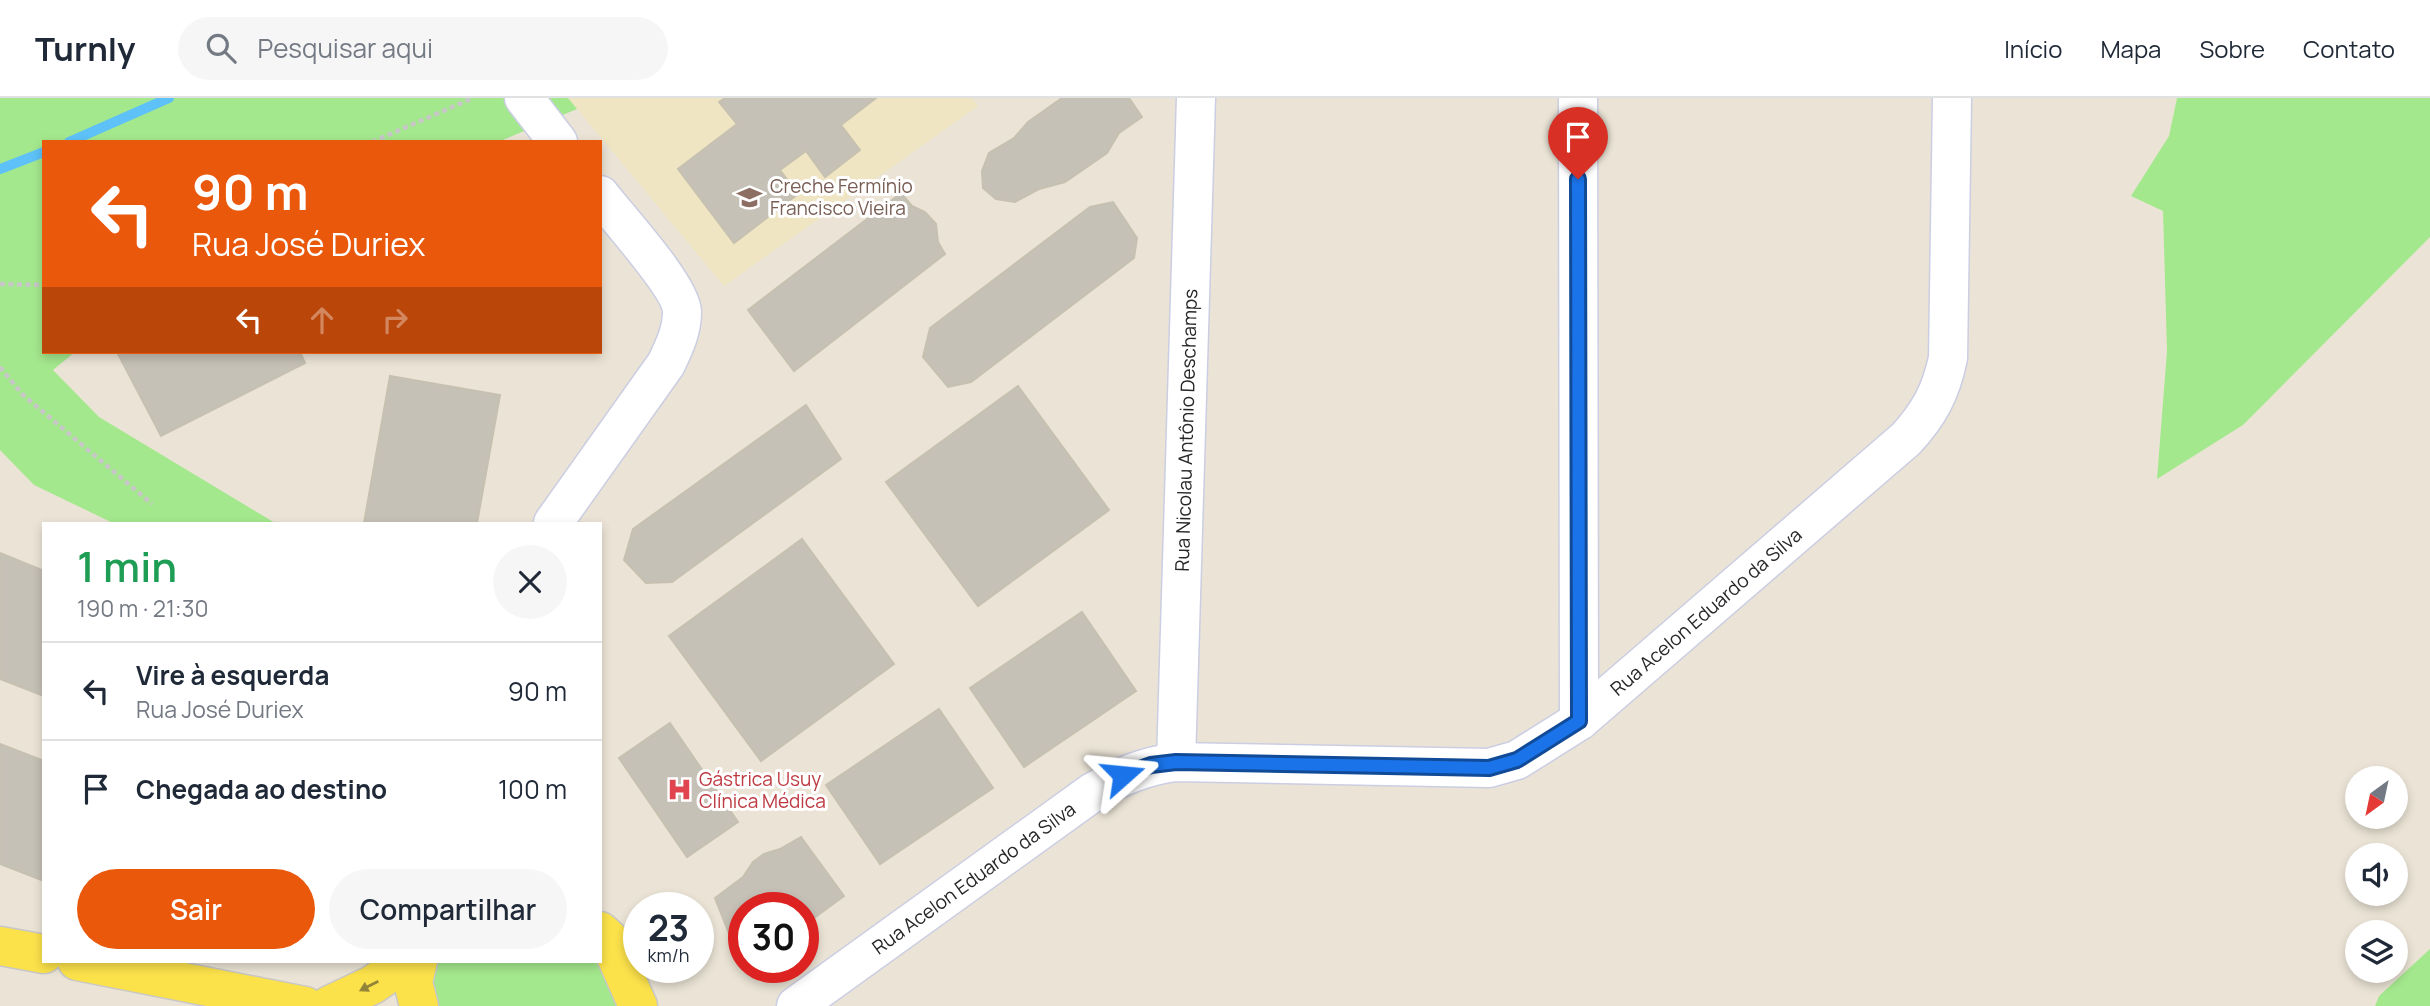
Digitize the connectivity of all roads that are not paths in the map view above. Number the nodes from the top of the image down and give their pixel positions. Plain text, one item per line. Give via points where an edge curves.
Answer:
1 (524, 98) edge
2 (1196, 98) edge
3 (1578, 98) edge
4 (1952, 98) edge
5 (556, 140) edge
6 (602, 198) edge
7 (554, 522) edge
8 (1579, 721) junction
9 (1176, 762) junction
10 (603, 930) edge
11 (0, 946) edge
12 (42, 954) edge
13 (87, 963) edge
14 (404, 963) edge
15 (418, 963) edge
16 (305, 1006) edge
17 (328, 1006) edge
18 (419, 1006) edge
19 (638, 1006) edge
20 (796, 1006) edge

1 - 5 street
2 - 9 street, Rua Nicolau Antônio Deschamps
3 - 8 street
4 - 8 street, Rua Acelon Eduardo da Silva via 1948,358 1941,389 1928,415 1906,439
6 - 7 street via 670,284 682,308 679,336 666,364
8 - 9 street, Rua Acelon Eduardo da Silva via 1517,760 1489,768
9 - 20 street, Rua Acelon Eduardo da Silva via 1123,775 1093,792
10 - 19 main road
11 - 12 main road
13 - 16 main road
14 -> 17 main road
15 - 18 main road via 413,982

